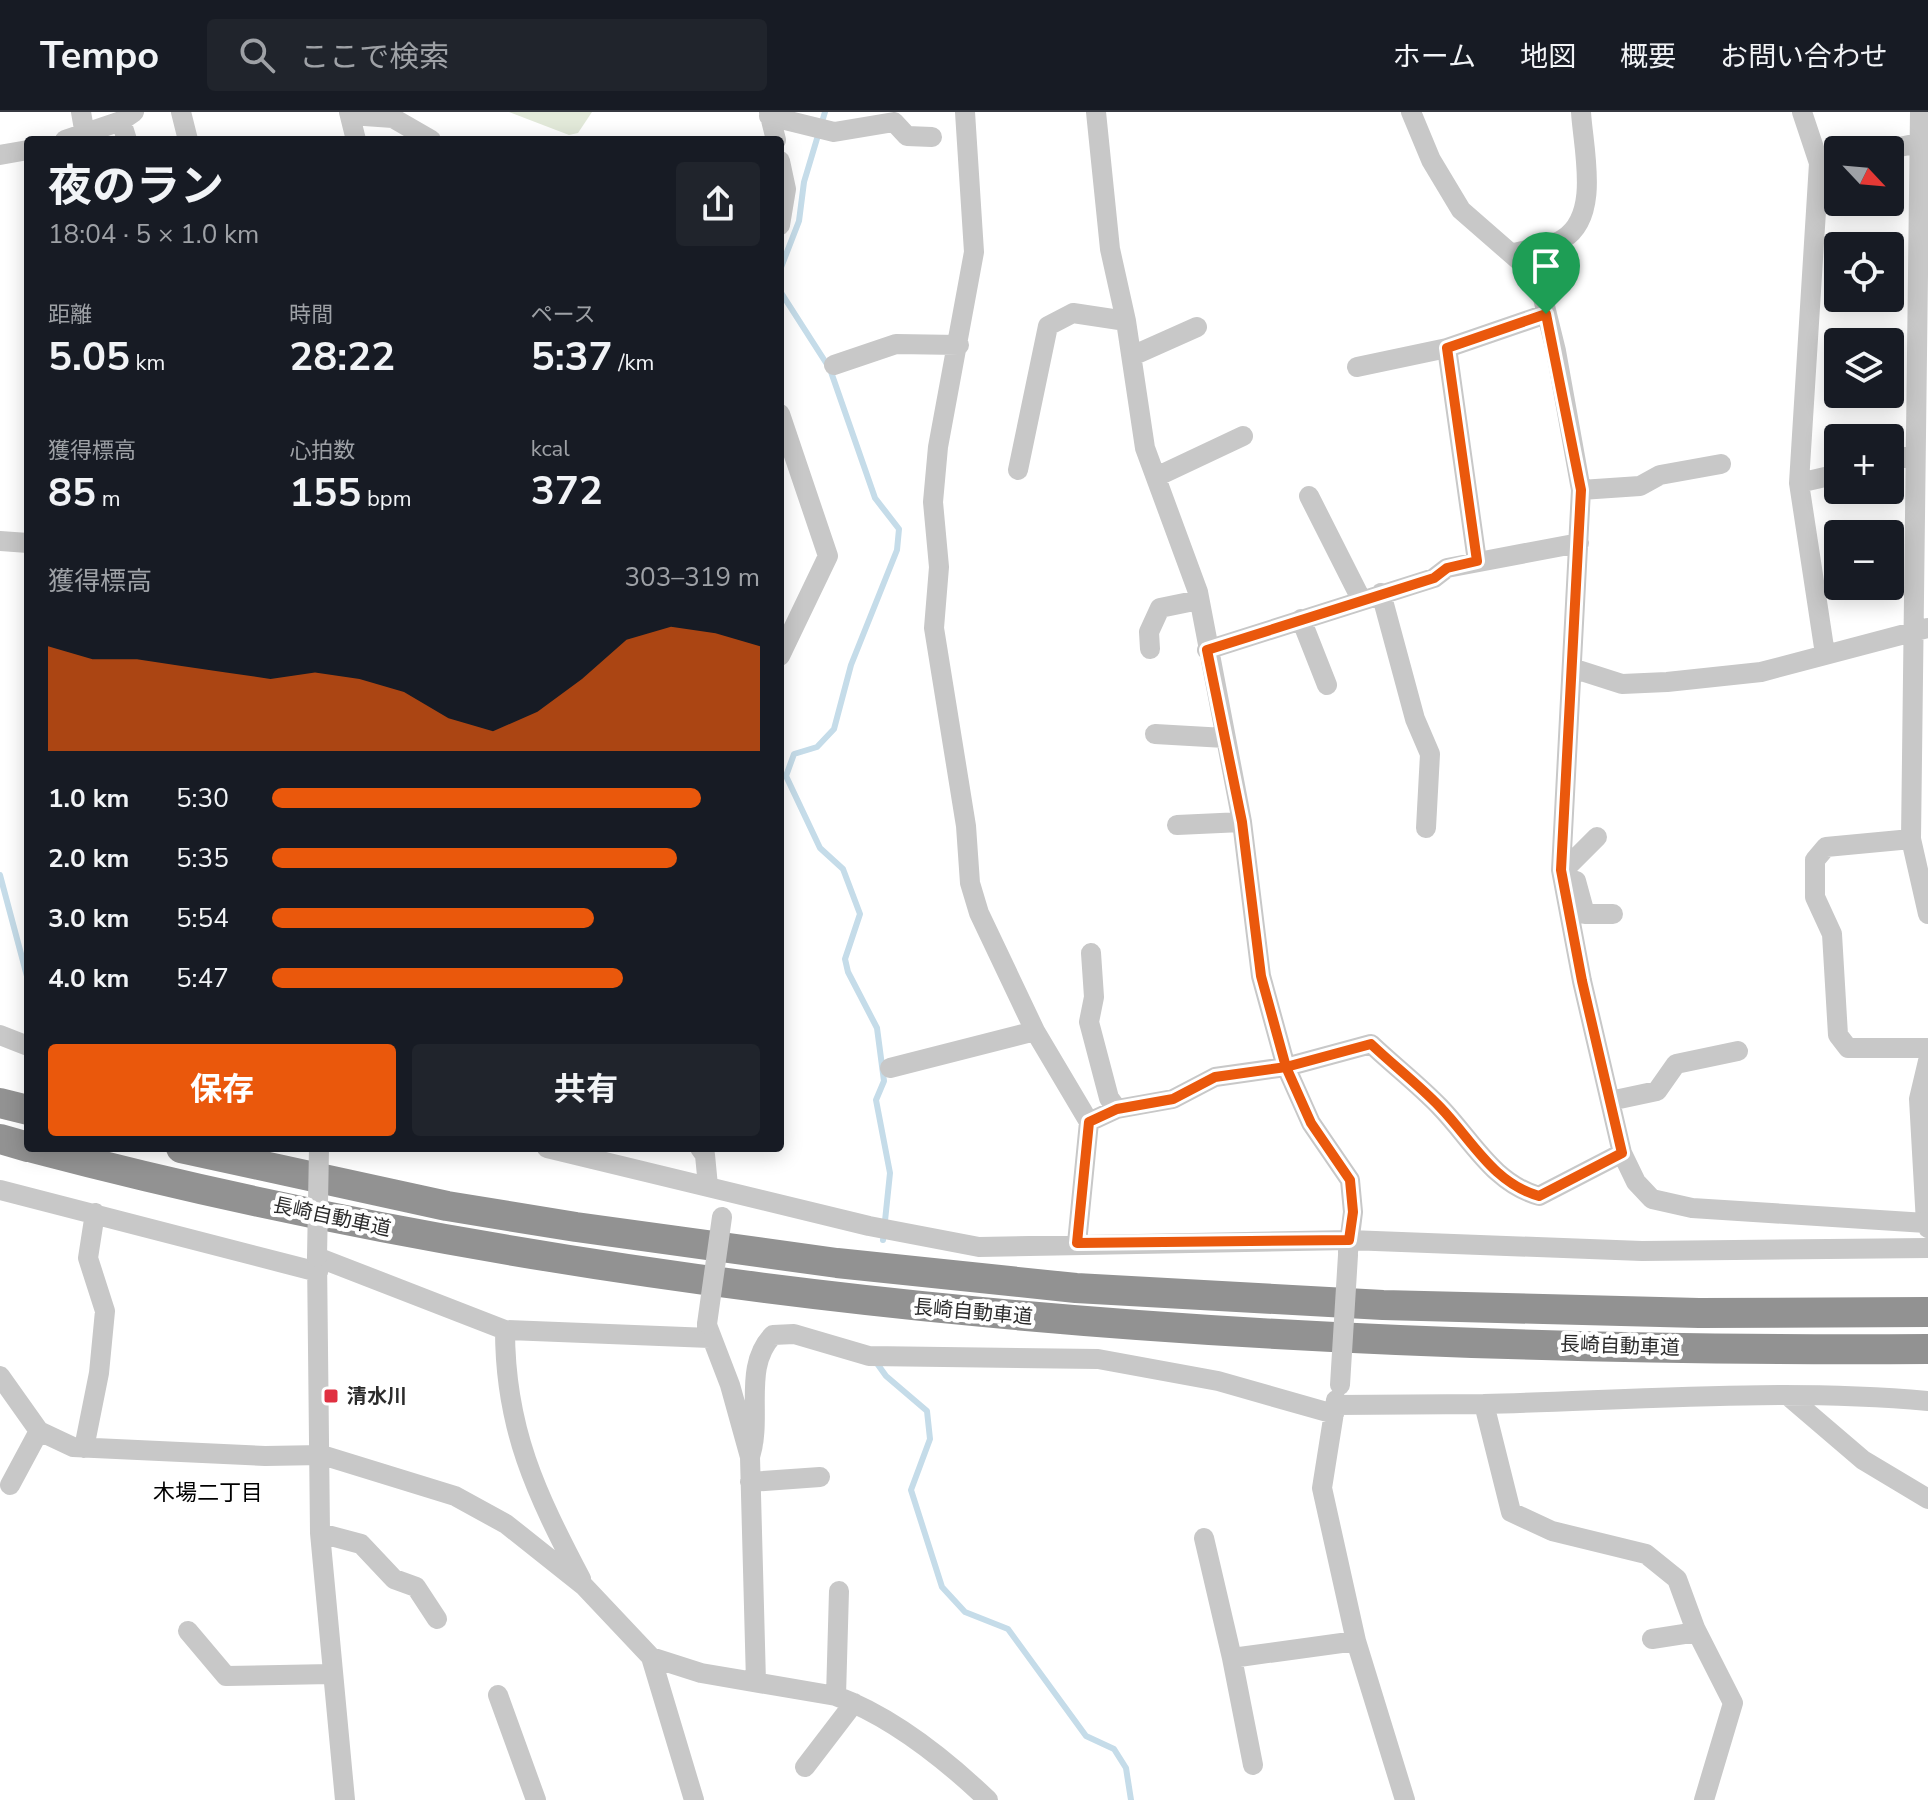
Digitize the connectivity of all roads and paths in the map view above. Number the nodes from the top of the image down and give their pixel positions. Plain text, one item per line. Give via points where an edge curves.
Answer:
1 (81, 112) edge
2 (181, 112) edge
3 (965, 112) edge
4 (1096, 112) edge
5 (1411, 112) edge
6 (1581, 112) edge
7 (1802, 112) edge
8 (1920, 112) edge
9 (350, 114) edge
10 (769, 114) edge
11 (128, 124) edge
12 (75, 136) edge
13 (79, 136) edge
14 (187, 136) edge
15 (355, 136) edge
16 (424, 136) edge
17 (775, 136) edge
18 (932, 137) dead end
19 (1924, 142) edge
20 (1904, 146) edge
21 (24, 151) edge
22 (1824, 152) edge
23 (0, 155) edge
24 (784, 180) edge
25 (784, 201) edge
26 (1824, 215) edge
27 (1514, 253) junction
28 (1923, 281) edge
29 (1546, 314) junction
30 (1126, 321) junction
31 (1197, 327) dead end
32 (959, 345) junction
33 (1447, 348) junction
34 (1132, 356) junction
35 (834, 365) dead end
36 (1357, 367) dead end
37 (784, 426) edge
38 (1243, 436) dead end
39 (1914, 455) junction
40 (1904, 458) edge
41 (1721, 464) dead end
42 (1018, 470) dead end
43 (1156, 477) junction
44 (1824, 477) edge
45 (1799, 483) junction
46 (1581, 490) junction
47 (1309, 496) dead end
48 (0, 541) edge
49 (24, 543) edge
50 (1579, 543) junction
51 (1477, 561) junction
52 (1371, 596) junction
53 (1199, 600) junction
54 (1301, 619) junction
55 (1921, 630) edge
56 (784, 648) edge
57 (1150, 649) dead end
58 (1207, 650) junction
59 (1825, 654) junction
60 (1572, 668) junction
61 (1327, 685) dead end
62 (1155, 734) dead end
63 (1225, 738) junction
64 (1242, 822) junction
65 (1177, 825) dead end
66 (1426, 828) dead end
67 (1597, 837) dead end
68 (1911, 839) junction
69 (1562, 875) junction
70 (1613, 914) dead end
71 (1928, 914) edge
72 (1091, 953) dead end
73 (1035, 1031) junction
74 (0, 1035) edge
75 (24, 1044) edge
76 (1928, 1048) edge
77 (1738, 1051) dead end
78 (1928, 1061) edge
79 (1286, 1067) junction
80 (890, 1068) dead end
81 (1925, 1088) edge
82 (1610, 1101) junction
83 (0, 1103) edge
84 (24, 1109) edge
85 (1117, 1109) junction
86 (1089, 1122) junction
87 (0, 1139) edge
88 (24, 1145) edge
89 (51, 1152) edge
90 (199, 1152) edge
91 (319, 1152) edge
92 (564, 1152) edge
93 (703, 1152) edge
94 (1622, 1153) junction
95 (716, 1188) junction
96 (0, 1190) edge
97 (95, 1213) junction
98 (1927, 1226) edge
99 (1077, 1243) junction
100 (1349, 1248) junction
101 (1928, 1248) edge
102 (318, 1265) junction
103 (1928, 1312) edge
104 (505, 1330) junction
105 (708, 1331) junction
106 (1928, 1349) edge
107 (0, 1376) edge
108 (1787, 1395) junction
109 (1336, 1401) junction
110 (1928, 1401) edge
111 (1484, 1404) junction
112 (39, 1431) junction
113 (84, 1448) junction
114 (322, 1455) junction
115 (750, 1457) junction
116 (820, 1477) dead end
117 (750, 1482) junction
118 (10, 1485) dead end
119 (1928, 1499) edge
120 (320, 1533) junction
121 (1204, 1538) dead end
122 (584, 1586) junction
123 (839, 1591) dead end
124 (437, 1619) dead end
125 (188, 1631) dead end
126 (1697, 1632) junction
127 (1652, 1639) dead end
128 (1356, 1641) junction
129 (651, 1657) junction
130 (1232, 1658) junction
131 (331, 1674) junction
132 (756, 1682) junction
133 (498, 1695) dead end
134 (845, 1700) junction
135 (1253, 1765) dead end
136 (805, 1767) dead end
137 (345, 1800) edge
138 (536, 1800) edge
139 (694, 1800) edge
140 (988, 1800) edge
141 (1405, 1800) edge
142 (1704, 1800) edge

1 - 12 street
2 - 14 street
3 - 32 street via 974,252
4 - 30 street via 1110,249
5 - 27 street via 1461,210
6 - 27 street via 1587,196 1579,222 1563,239
7 - 22 street
8 - 19 street
9 - 15 street
9 - 16 street via 393,118
10 - 17 street
10 - 18 street via 834,132 894,122 907,136
11 - 13 street
19 - 20 street
19 - 28 street
21 - 23 street
24 - 25 street
26 - 45 street
27 - 29 street via 1541,290
28 - 39 street
29 - 33 street
29 - 46 street
30 - 34 street
30 - 42 street via 1073,313 1048,326
31 - 34 street
32 - 35 street via 896,344
32 - 73 street via 938,447 933,502 939,567 934,628 966,826 970,883
33 - 36 street
33 - 51 street
34 - 43 street via 1145,448
37 - 56 street via 828,556
38 - 43 street
39 - 40 street
39 - 55 street
41 - 46 street via 1660,475 1640,486
43 - 53 street
44 - 45 street
45 - 59 street
46 - 50 street
47 - 52 street
48 - 49 street
50 - 51 street
50 - 60 street
51 - 52 street
52 - 54 street
52 - 66 street via 1430,754
53 - 57 street via 1160,608 1149,632
53 - 58 street
54 - 58 street
54 - 61 street
55 - 59 street
55 - 68 street
58 - 63 street
59 - 60 street via 1761,672 1667,682 1622,684
60 - 69 street
62 - 63 street
63 - 64 street
64 - 65 street
64 - 79 street via 1261,976
67 - 69 street
68 - 71 street
68 - 76 street via 1826,847 1815,860 1815,897 1832,934 1838,1035 1848,1048
69 - 70 street via 1576,881 1585,914
69 - 82 street
72 - 85 street via 1094,997 1089,1022 1109,1098
73 - 80 street
73 - 86 street
74 - 75 street
77 - 82 street via 1676,1064 1657,1091
78 - 81 street
79 - 85 street via 1215,1077 1173,1099
79 - 94 street via 1371,1044 1440,1106 1498,1175 1518,1190 1539,1196
79 - 100 street via 1311,1123 1350,1180
81 - 98 street via 1920,1133
82 - 94 street
83 - 84 highway
85 - 86 street
86 - 99 street
87 - 88 highway, 長崎自動車道
89 - 106 highway, 長崎自動車道 via 428,1237 865,1302 1255,1334 1650,1347
90 - 103 highway, 長崎自動車道 via 447,1206 576,1227 1061,1287 1383,1305
91 - 102 street, bridge
92 - 95 street
93 - 95 street
94 - 98 street via 1636,1182 1652,1199
95 - 99 street via 979,1247
95 - 105 street, bridge via 722,1217
96 - 97 street
97 - 102 street
97 - 113 street via 88,1258 105,1311
99 - 100 street
100 - 101 street
100 - 109 street, bridge
102 - 104 street
102 - 114 street
104 - 105 street
104 - 122 street via 505,1381 523,1451 543,1507
105 - 115 street
107 - 112 street
108 - 110 street via 1873,1394
108 - 111 street
108 - 119 street via 1863,1460
109 - 111 street
109 - 115 street via 1098,1359 869,1356 794,1334 773,1335 755,1363 757,1415
109 - 128 street via 1322,1488
111 - 126 street via 1511,1512 1552,1531 1646,1554 1677,1579
112 - 113 street
112 - 118 street
113 - 114 street
114 - 120 street
114 - 122 street via 455,1496 506,1524
115 - 117 street
116 - 117 street
117 - 132 street
120 - 124 street via 361,1544 394,1579 416,1587
120 - 131 street
121 - 130 street
122 - 129 street
123 - 134 street
125 - 131 street via 226,1676
126 - 127 street
126 - 142 street via 1733,1703
128 - 130 street
128 - 141 street
129 - 132 street
129 - 139 street
130 - 135 street
131 - 137 street
132 - 134 street
133 - 138 street
134 - 136 street
134 - 140 street via 891,1723

